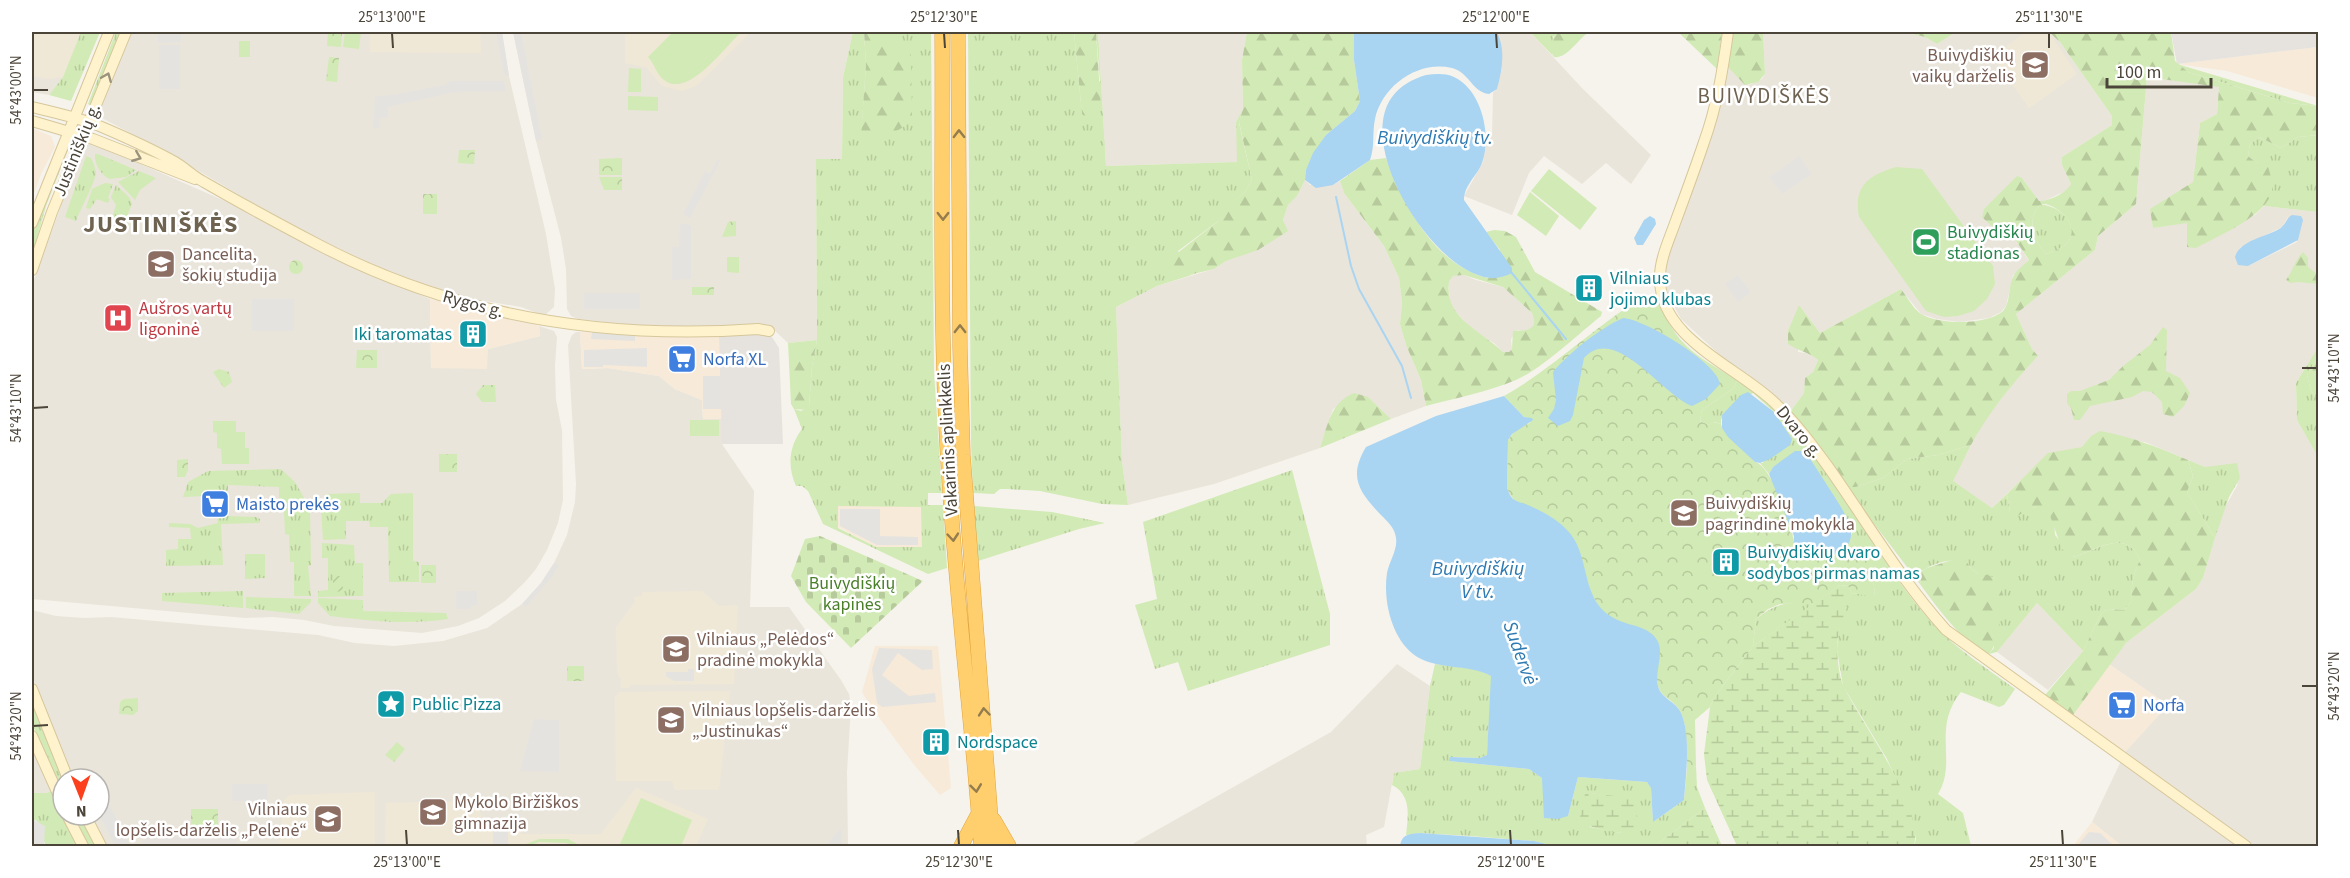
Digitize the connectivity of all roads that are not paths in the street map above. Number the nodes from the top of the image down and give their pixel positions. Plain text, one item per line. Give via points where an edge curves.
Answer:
1 (109, 32) edge
2 (126, 32) edge
3 (942, 32) edge
4 (958, 32) edge
5 (1728, 32) edge
6 (32, 106) edge
7 (74, 118) junction
8 (32, 121) edge
9 (88, 122) junction
10 (68, 131) junction
11 (83, 135) junction
12 (201, 181) junction
13 (32, 222) edge
14 (32, 270) edge
15 (769, 331) dead end
16 (32, 689) edge
17 (32, 736) edge
18 (63, 767) edge
19 (51, 778) edge
20 (985, 812) junction
21 (74, 827) edge
22 (91, 827) edge
23 (83, 846) edge
24 (101, 846) edge
25 (961, 846) edge
26 (981, 846) edge
27 (993, 846) edge
28 (1009, 846) edge
29 (2246, 846) edge

1 - 7 main road, Justiniškių g.
9 -> 2 main road, Justiniškių g.
3 -> 20 highway, Vakarinis aplinkkelis via 947,450 957,592
20 -> 4 highway, Vakarinis aplinkkelis via 963,455
5 - 29 main road, Dvaro g. via 1715,108 1660,276 1668,309 1691,340 1764,392 1788,416 1946,630
6 - 7 main road, Rygos g.
7 - 9 main road, Rygos g.
7 - 10 main road, Justiniškių g.
8 - 10 main road, Rygos g.
9 - 11 main road, Justiniškių g.
9 - 12 main road, Rygos g. via 175,162
10 - 11 main road, Rygos g.
10 - 13 main road, Justiniškių g.
11 -> 12 main road, Rygos g.
11 - 14 main road, Justiniškių g.
12 - 15 main road, Rygos g. via 379,273 489,310 602,328
16 - 18 main road
17 - 19 main road
20 - 25 highway
20 - 26 highway, Vakarinis aplinkkelis
20 - 27 highway, Vakarinis aplinkkelis
20 - 28 highway
21 - 23 main road
22 - 24 main road

